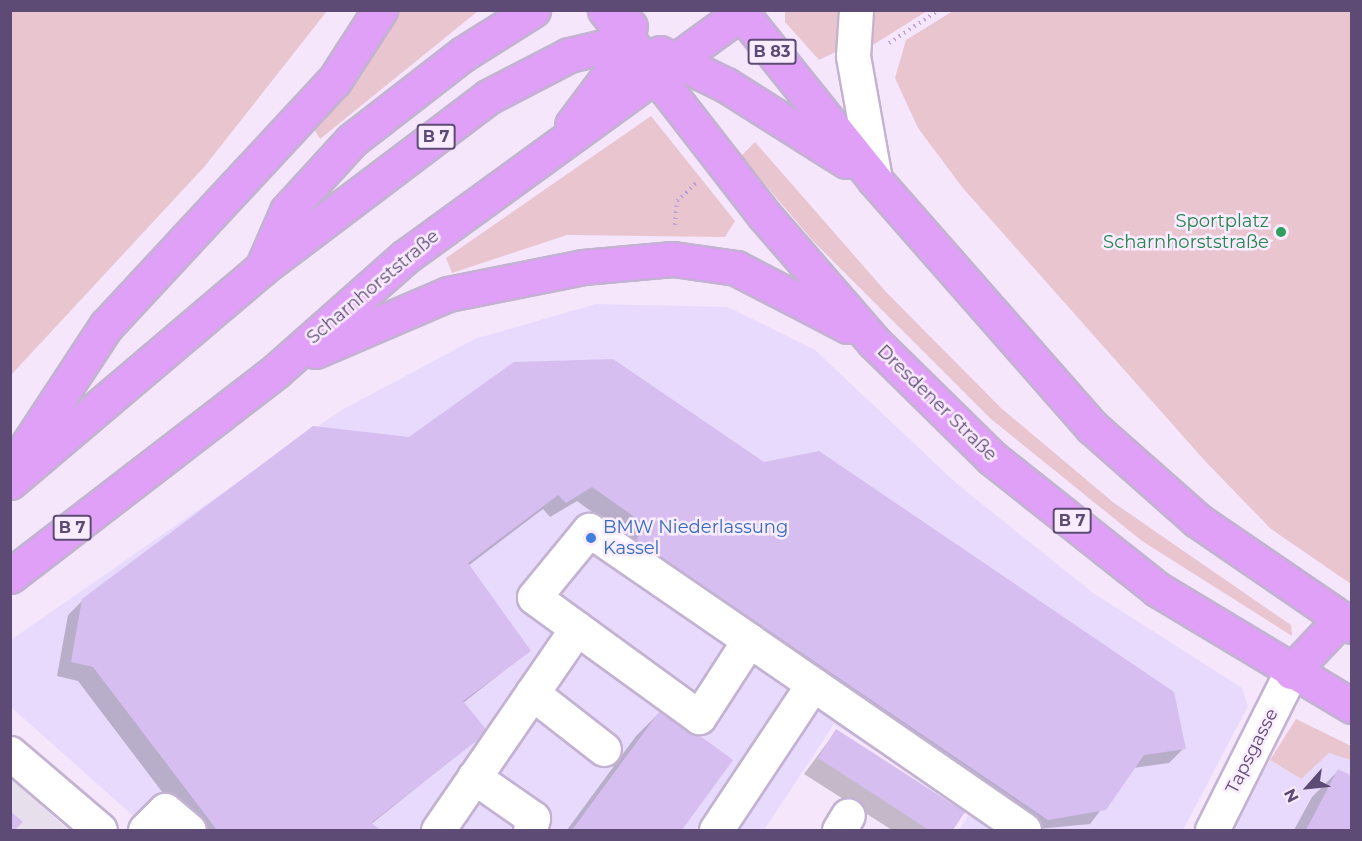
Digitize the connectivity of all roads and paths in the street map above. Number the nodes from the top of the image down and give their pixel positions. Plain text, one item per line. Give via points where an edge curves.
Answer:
1 (380, 10) edge
2 (533, 10) edge
3 (605, 10) edge
4 (856, 10) edge
5 (939, 10) edge
6 (742, 12) edge
7 (630, 26) edge
8 (884, 47) dead end
9 (667, 69) junction
10 (558, 143) junction
11 (701, 179) dead end
12 (875, 180) junction
13 (674, 234) dead end
14 (262, 268) junction
15 (874, 342) junction
16 (276, 371) junction
17 (10, 471) edge
18 (10, 482) edge
19 (10, 576) edge
20 (1346, 623) edge
21 (577, 628) junction
22 (749, 640) junction
23 (1291, 672) junction
24 (813, 684) junction
25 (532, 693) junction
26 (1352, 706) edge
27 (604, 749) dead end
28 (10, 753) edge
29 (474, 777) junction
30 (100, 831) edge
31 (145, 831) edge
32 (189, 831) edge
33 (438, 831) edge
34 (530, 831) edge
35 (716, 831) edge
36 (1024, 831) edge
37 (1212, 831) edge

1 - 17 main road via 334,81 106,326
2 - 14 main road, B 7 via 463,54 344,147 287,211
3 - 7 main road
4 - 12 street via 853,56
5 - 8 path
6 - 9 main road, Scharnhorststraße
6 - 12 main road, B 83
7 - 9 main road
7 - 10 main road via 606,82
7 - 14 main road, B 7 via 488,97
9 - 10 main road, Scharnhorststraße
9 - 12 main road
9 - 15 main road, Dresdener Straße / B 7
10 - 16 main road, Scharnhorststraße / B 7 via 405,256
11 - 13 path via 677,201
12 - 20 main road via 1092,427 1197,520
14 - 18 main road, B 7
15 - 16 main road via 797,295 736,268 673,259 583,267 448,294 370,324
15 - 23 main road, Dresdener Straße / B 7 via 992,458 1121,560
16 - 19 main road, Scharnhorststraße / B 7
20 - 23 main road
21 - 22 street via 699,717
21 - 22 street via 534,597 589,530
21 - 25 street
22 - 24 street
23 - 26 main road, Dresdener Straße / B 7
23 - 37 street, Tapsgasse
24 - 35 street
24 - 36 street
25 - 27 street
25 - 29 street
28 - 30 street
29 - 33 street
29 - 34 street via 533,818
31 - 32 street via 165,810

